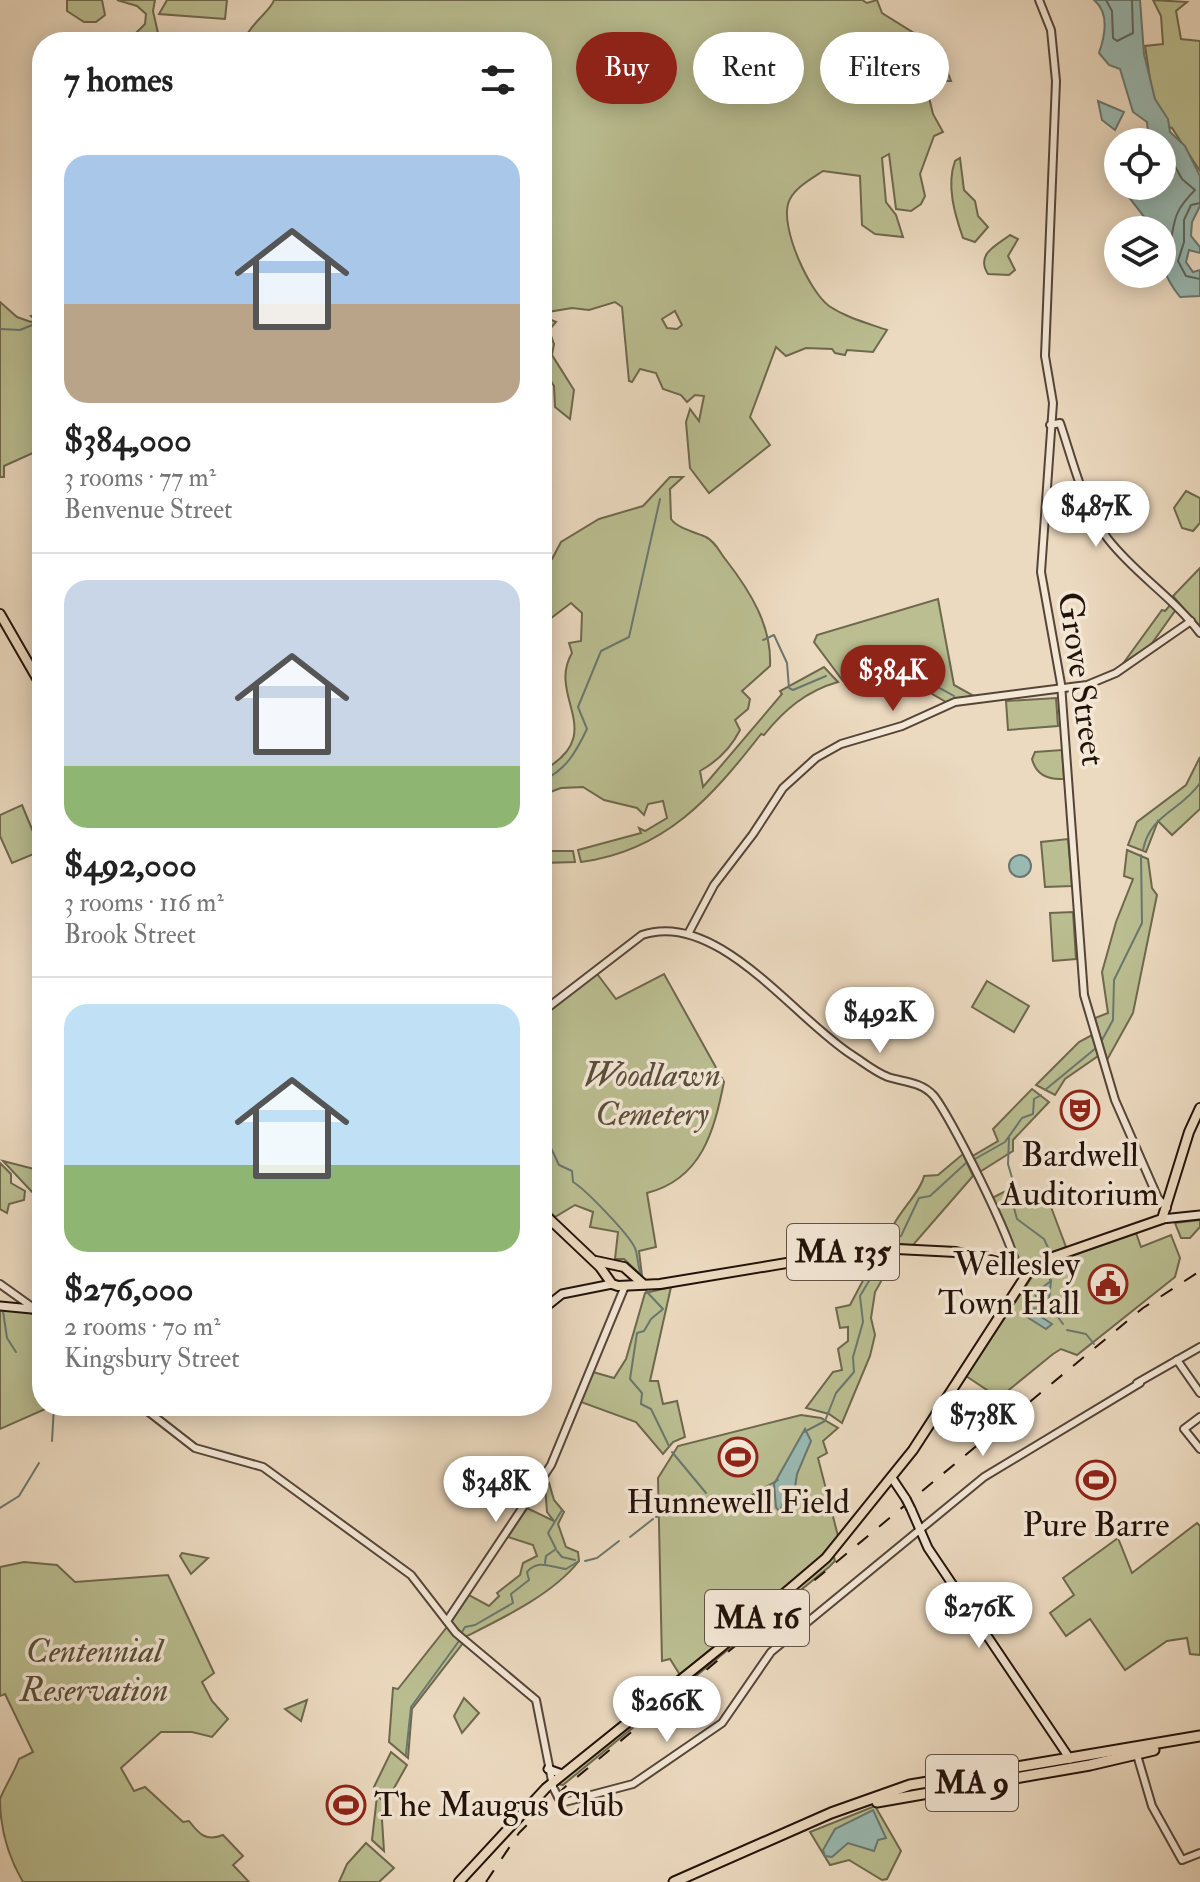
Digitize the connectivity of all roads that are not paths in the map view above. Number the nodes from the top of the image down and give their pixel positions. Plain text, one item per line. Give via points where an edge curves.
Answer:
1 (1039, 0) edge
2 (1050, 425) junction
3 (0, 614) edge
4 (1191, 621) junction
5 (1200, 633) edge
6 (32, 670) edge
7 (1062, 689) junction
8 (688, 934) junction
9 (552, 1004) edge
10 (1200, 1108) edge
11 (1167, 1208) junction
12 (1200, 1215) edge
13 (1162, 1219) junction
14 (552, 1222) edge
15 (588, 1257) junction
16 (616, 1265) junction
17 (1015, 1265) junction
18 (1029, 1272) junction
19 (606, 1275) junction
20 (628, 1282) junction
21 (0, 1284) edge
22 (612, 1284) junction
23 (592, 1289) junction
24 (16, 1296) junction
25 (617, 1301) junction
26 (552, 1302) edge
27 (0, 1306) edge
28 (13, 1307) junction
29 (32, 1307) edge
30 (32, 1311) edge
31 (1200, 1347) edge
32 (1177, 1360) junction
33 (1200, 1393) edge
34 (152, 1416) edge
35 (1200, 1417) edge
36 (1200, 1449) edge
37 (892, 1478) junction
38 (920, 1530) junction
39 (447, 1621) junction
40 (1200, 1738) edge
41 (1121, 1755) junction
42 (1137, 1755) junction
43 (1070, 1759) junction
44 (548, 1769) junction
45 (562, 1774) junction
46 (986, 1777) junction
47 (553, 1786) junction
48 (1200, 1853) edge
49 (459, 1882) edge
50 (674, 1882) edge
51 (686, 1882) edge

1 - 2 street, Grove Street via 1051,30 1056,81 1045,356 1053,403
2 - 4 street via 1060,423 1085,495 1107,538
2 - 7 street, Grove Street via 1040,567
3 - 6 main road
4 - 5 street
4 - 7 street via 1113,675
7 - 8 street via 955,702 816,758 783,788 714,885
7 - 11 street, Grove Street via 1084,995 1115,1100
8 - 9 street via 651,932 636,938
8 - 17 street via 736,958 837,1045 881,1073 932,1094 956,1132
10 - 11 main road
11 - 13 main road
12 - 13 main road
13 - 18 main road, MA 16 via 1056,1256
14 - 15 main road
15 - 16 main road
15 - 19 main road
16 - 19 main road
16 - 20 main road via 627,1269
17 - 18 main road, MA 135
17 - 20 main road, MA 135 via 956,1252 874,1248 646,1284
18 - 37 main road, MA 16
19 - 22 main road
19 - 23 main road
20 - 22 main road, MA 135
20 - 25 street
21 - 24 street
22 - 23 main road
22 - 25 street
23 - 26 main road via 564,1293
24 - 28 street
24 - 29 street
25 - 39 street via 553,1462
27 - 28 main road
28 - 30 main road
31 - 32 street
32 - 33 street
32 - 38 street via 993,1470
34 - 39 street via 198,1450 265,1469 406,1570
35 - 36 street via 1184,1429
37 - 38 main road, bridge
37 - 45 main road, MA 16 via 807,1576
38 - 43 main road
38 - 47 street, bridge via 771,1652 722,1723 633,1784 560,1800
39 - 44 street via 536,1700
40 - 41 highway, MA 9
40 - 42 highway, MA 9
41 - 42 highway, MA 9
41 - 43 highway, MA 9
41 - 46 highway, MA 9
42 - 48 street via 1152,1806 1182,1860
43 - 46 highway, MA 9
44 - 45 main road
44 - 47 street
45 - 47 main road, MA 16
46 - 50 highway, MA 9 via 898,1788
46 - 51 highway, MA 9 via 870,1804
47 - 49 main road, MA 16

